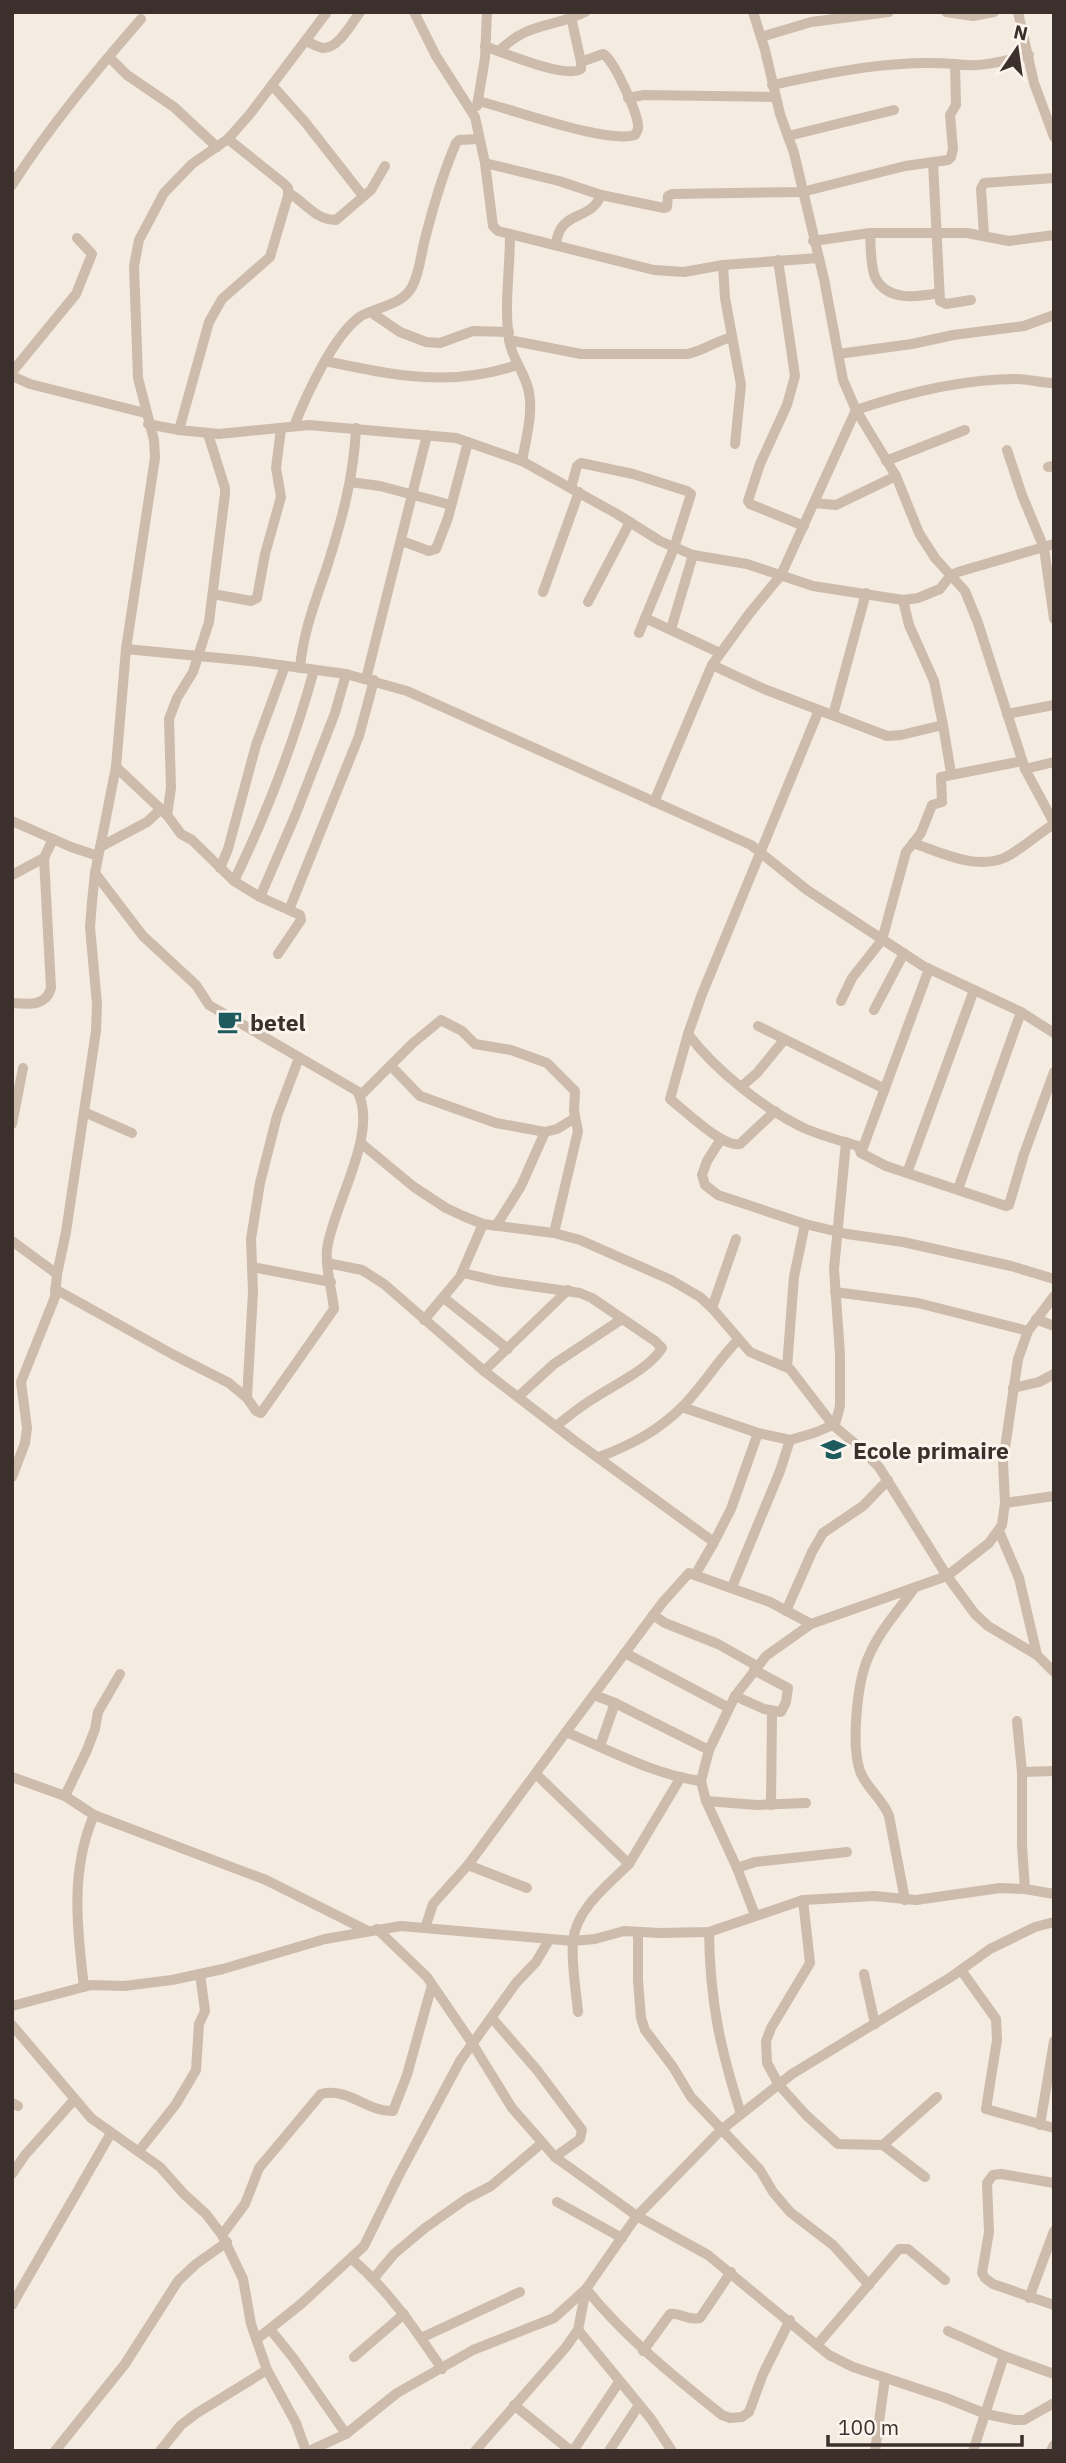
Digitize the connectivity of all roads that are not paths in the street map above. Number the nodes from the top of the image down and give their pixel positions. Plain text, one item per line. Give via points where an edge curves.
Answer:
1 (327, 12) edge
2 (360, 12) edge
3 (415, 12) edge
4 (487, 12) edge
5 (585, 12) edge
6 (753, 12) edge
7 (889, 12) edge
8 (946, 12) edge
9 (994, 12) edge
10 (1018, 12) edge
11 (571, 15) edge
12 (141, 19) dead end
13 (761, 37) junction
14 (306, 41) junction
15 (485, 46) junction
16 (499, 51) junction
17 (1029, 55) junction
18 (110, 58) junction
19 (581, 62) junction
20 (955, 64) junction
21 (272, 85) junction
22 (772, 85) junction
23 (775, 97) junction
24 (628, 99) junction
25 (478, 101) junction
26 (894, 110) dead end
27 (475, 117) junction
28 (788, 136) junction
29 (1054, 137) edge
30 (228, 139) junction
31 (478, 139) junction
32 (217, 147) junction
33 (933, 162) junction
34 (485, 163) junction
35 (385, 166) dead end
36 (1054, 178) edge
37 (12, 185) edge
38 (802, 192) junction
39 (289, 193) junction
40 (363, 195) junction
41 (601, 195) junction
42 (870, 233) junction
43 (936, 233) junction
44 (510, 235) junction
45 (984, 235) junction
46 (1054, 235) edge
47 (77, 238) dead end
48 (813, 241) junction
49 (556, 245) junction
50 (818, 258) junction
51 (778, 260) junction
52 (723, 265) junction
53 (939, 293) junction
54 (971, 300) dead end
55 (372, 313) junction
56 (1054, 315) edge
57 (509, 336) junction
58 (732, 337) junction
59 (838, 354) junction
60 (324, 361) junction
61 (517, 365) junction
62 (12, 374) edge
63 (1054, 383) edge
64 (856, 410) junction
65 (145, 413) junction
66 (148, 424) junction
67 (294, 426) junction
68 (356, 428) junction
69 (281, 429) junction
70 (179, 430) junction
71 (965, 430) dead end
72 (208, 433) junction
73 (427, 435) junction
74 (468, 442) junction
75 (735, 444) dead end
76 (1007, 450) dead end
77 (522, 461) junction
78 (886, 461) junction
79 (896, 476) junction
80 (351, 482) junction
81 (575, 490) junction
82 (414, 496) junction
83 (814, 503) junction
84 (451, 505) junction
85 (630, 522) junction
86 (804, 526) junction
87 (402, 541) junction
88 (1049, 546) edge
89 (674, 548) junction
90 (693, 555) junction
91 (781, 575) junction
92 (951, 576) junction
93 (543, 592) dead end
94 (866, 593) junction
95 (213, 594) junction
96 (903, 600) junction
97 (588, 602) dead end
98 (645, 618) junction
99 (1054, 618) edge
100 (671, 629) junction
101 (639, 633) dead end
102 (126, 649) junction
103 (720, 653) junction
104 (199, 657) junction
105 (712, 665) junction
106 (285, 666) junction
107 (300, 668) junction
108 (314, 670) junction
109 (346, 674) junction
110 (370, 680) junction
111 (1054, 705) edge
112 (819, 710) junction
113 (1007, 714) junction
114 (833, 715) junction
115 (943, 725) junction
116 (1054, 762) edge
117 (1024, 765) junction
118 (116, 767) junction
119 (951, 773) junction
120 (654, 802) junction
121 (164, 812) junction
122 (12, 821) edge
123 (1054, 823) edge
124 (53, 839) junction
125 (913, 843) junction
126 (99, 851) junction
127 (761, 852) junction
128 (44, 858) junction
129 (220, 868) junction
130 (95, 873) junction
131 (12, 875) edge
132 (234, 881) junction
133 (260, 897) junction
134 (289, 910) junction
135 (882, 940) junction
136 (904, 953) junction
137 (278, 954) dead end
138 (929, 969) junction
139 (974, 990) junction
140 (841, 1001) dead end
141 (12, 1003) edge
142 (874, 1010) dead end
143 (1021, 1012) junction
144 (758, 1026) dead end
145 (1054, 1033) edge
146 (688, 1034) junction
147 (784, 1040) junction
148 (299, 1058) junction
149 (391, 1066) junction
150 (23, 1068) dead end
151 (1054, 1072) edge
152 (742, 1086) junction
153 (885, 1089) junction
154 (360, 1096) junction
155 (775, 1111) junction
156 (83, 1112) junction
157 (575, 1118) junction
158 (12, 1124) edge
159 (545, 1132) junction
160 (132, 1133) dead end
161 (721, 1139) junction
162 (846, 1142) junction
163 (362, 1144) junction
164 (861, 1153) junction
165 (907, 1173) junction
166 (958, 1189) junction
167 (484, 1224) junction
168 (805, 1224) junction
169 (496, 1226) junction
170 (838, 1231) junction
171 (554, 1233) junction
172 (736, 1239) dead end
173 (12, 1241) edge
174 (327, 1263) junction
175 (252, 1267) junction
176 (463, 1273) junction
177 (57, 1274) junction
178 (1054, 1279) edge
179 (331, 1282) junction
180 (55, 1289) junction
181 (568, 1290) junction
182 (835, 1292) junction
183 (1054, 1296) edge
184 (444, 1298) junction
185 (712, 1308) junction
186 (622, 1319) junction
187 (1035, 1319) junction
188 (424, 1320) junction
189 (1054, 1326) edge
190 (1028, 1331) junction
191 (738, 1340) junction
192 (508, 1349) junction
193 (787, 1367) junction
194 (484, 1371) junction
195 (1054, 1374) edge
196 (17, 1385) edge
197 (1013, 1388) junction
198 (519, 1396) junction
199 (247, 1398) junction
200 (682, 1407) junction
201 (833, 1425) junction
202 (556, 1426) junction
203 (758, 1433) junction
204 (790, 1440) junction
205 (599, 1457) junction
206 (12, 1477) edge
207 (888, 1480) junction
208 (1054, 1496) edge
209 (1005, 1503) junction
210 (999, 1531) junction
211 (713, 1544) junction
212 (695, 1575) junction
213 (947, 1576) junction
214 (732, 1587) junction
215 (913, 1590) junction
216 (786, 1611) junction
217 (653, 1615) junction
218 (811, 1624) junction
219 (625, 1653) junction
220 (1037, 1656) junction
221 (756, 1668) junction
222 (1054, 1672) edge
223 (120, 1674) dead end
224 (594, 1695) junction
225 (736, 1696) junction
226 (615, 1703) junction
227 (729, 1708) junction
228 (772, 1712) junction
229 (1017, 1721) dead end
230 (566, 1732) junction
231 (600, 1746) junction
232 (709, 1750) junction
233 (1054, 1771) edge
234 (1022, 1772) junction
235 (536, 1774) junction
236 (12, 1777) edge
237 (681, 1777) junction
238 (701, 1781) junction
239 (65, 1796) junction
240 (706, 1801) junction
241 (806, 1803) dead end
242 (771, 1805) junction
243 (94, 1815) junction
244 (847, 1852) dead end
245 (629, 1864) junction
246 (468, 1865) junction
247 (737, 1868) junction
248 (527, 1888) dead end
249 (1025, 1889) junction
250 (1054, 1894) edge
251 (905, 1899) junction
252 (803, 1900) junction
253 (755, 1915) junction
254 (1054, 1922) edge
255 (425, 1928) junction
256 (371, 1929) junction
257 (638, 1932) junction
258 (709, 1932) junction
259 (549, 1940) junction
260 (573, 1941) junction
261 (961, 1970) junction
262 (864, 1973) dead end
263 (200, 1974) junction
264 (432, 1985) junction
265 (84, 1987) junction
266 (12, 2006) edge
267 (578, 2012) dead end
268 (492, 2018) junction
269 (875, 2024) junction
270 (12, 2025) edge
271 (1054, 2040) edge
272 (472, 2043) junction
273 (779, 2085) junction
274 (1050, 2092) edge
275 (937, 2097) dead end
276 (74, 2100) junction
277 (741, 2114) junction
278 (1040, 2125) junction
279 (1054, 2127) edge
280 (721, 2130) junction
281 (111, 2133) junction
282 (542, 2143) junction
283 (883, 2145) junction
284 (139, 2151) junction
285 (555, 2157) junction
286 (12, 2174) edge
287 (925, 2177) dead end
288 (1054, 2183) edge
289 (556, 2202) dead end
290 (637, 2216) junction
291 (1054, 2231) edge
292 (622, 2238) junction
293 (225, 2239) junction
294 (352, 2259) junction
295 (732, 2272) junction
296 (374, 2278) junction
297 (945, 2280) dead end
298 (869, 2285) junction
299 (586, 2289) junction
300 (520, 2292) dead end
301 (1029, 2298) junction
302 (12, 2305) edge
303 (1054, 2305) edge
304 (404, 2314) junction
305 (790, 2320) junction
306 (270, 2329) junction
307 (578, 2330) junction
308 (948, 2331) dead end
309 (421, 2338) junction
310 (257, 2339) junction
311 (817, 2345) junction
312 (643, 2351) junction
313 (1004, 2356) junction
314 (354, 2357) dead end
315 (442, 2369) junction
316 (267, 2370) junction
317 (1054, 2374) edge
318 (885, 2378) junction
319 (619, 2382) junction
320 (1054, 2403) edge
321 (513, 2405) junction
322 (639, 2405) junction
323 (986, 2414) junction
324 (346, 2434) junction
325 (1054, 2445) edge
326 (55, 2451) edge
327 (160, 2451) edge
328 (307, 2451) edge
329 (475, 2451) edge
330 (572, 2451) edge
331 (609, 2451) edge
332 (672, 2451) edge
333 (875, 2451) edge
334 (973, 2451) edge
335 (1051, 2451) edge

1 - 14 street
2 - 14 street via 329,47
3 - 27 street via 436,56
4 - 15 street
5 - 11 street
6 - 13 street
7 - 13 street via 811,22
8 - 9 street via 974,16
10 - 17 street
11 - 16 street via 528,29
11 - 19 street
12 - 18 street
13 - 22 street
14 - 21 street
15 - 16 street
15 - 25 street
16 - 19 street via 569,72 579,71
17 - 20 street via 988,65
17 - 29 street
18 - 32 street
18 - 37 street via 34,150
19 - 24 street via 607,55
20 - 22 street via 863,67
20 - 33 street via 956,105 950,115 953,153 948,160
21 - 30 street
21 - 40 street
22 - 23 street
23 - 24 street
23 - 28 street
24 - 25 street via 638,125 637,134 630,137 585,131
25 - 27 street
26 - 28 street
27 - 31 street
28 - 38 street
30 - 32 street
30 - 39 street via 283,183
31 - 34 street
31 - 55 street via 456,143 411,289
32 - 65 street via 192,164 164,193 135,255 138,378
33 - 38 street
33 - 43 street
34 - 41 street
34 - 44 street via 493,226
35 - 40 street
36 - 45 street via 984,183
38 - 41 street via 672,194 664,208
38 - 48 street
39 - 40 street via 317,216 332,220
39 - 70 street via 270,257 222,299 209,322
41 - 49 street via 593,208 559,229
42 - 43 street
42 - 48 street
42 - 53 street via 873,271 883,286 906,297
43 - 45 street
43 - 53 street
44 - 49 street
44 - 57 street
45 - 46 street via 1009,242
47 - 62 street via 92,254 76,294
48 - 50 street
49 - 52 street via 670,272
50 - 51 street
50 - 59 street
51 - 52 street
51 - 86 street via 795,376 748,501
52 - 58 street
53 - 54 street via 942,303
55 - 57 street via 425,342 448,341 473,331
55 - 60 street via 356,321
56 - 59 street via 1024,326
57 - 58 street via 581,354 605,355 693,353
57 - 61 street
58 - 75 street via 741,385
59 - 64 street
60 - 61 street via 418,378 478,374
60 - 67 street
61 - 77 street via 530,406
62 - 65 street via 30,384
63 - 64 street via 1016,379 962,385
64 - 78 street
64 - 83 street
65 - 66 street
66 - 70 street
66 - 102 street via 155,458
67 - 68 street
67 - 69 street
68 - 73 street
68 - 80 street
69 - 72 street
69 - 95 street via 276,468 281,497 257,598 251,601
70 - 72 street
71 - 78 street
72 - 95 street via 225,488
73 - 74 street
73 - 82 street
74 - 77 street
74 - 84 street
76 - 88 street via 1022,495
77 - 81 street
78 - 79 street
79 - 83 street via 836,505
79 - 92 street via 919,533
80 - 82 street
80 - 107 street via 307,627
81 - 85 street
81 - 89 street via 580,463 687,491 692,497
81 - 93 street
82 - 84 street
82 - 87 street
83 - 86 street
84 - 87 street via 435,550
85 - 89 street
85 - 97 street
86 - 91 street
87 - 110 street
88 - 92 street
88 - 99 street
89 - 90 street
89 - 98 street
90 - 91 street
90 - 100 street
91 - 94 street via 813,586
91 - 103 street
92 - 96 street via 940,589
92 - 113 street via 973,609
94 - 96 street
94 - 114 street
95 - 104 street
96 - 115 street via 934,681
98 - 100 street
98 - 101 street
100 - 103 street
102 - 104 street
102 - 118 street
103 - 105 street
104 - 106 street
104 - 121 street via 169,719 171,788
105 - 112 street
105 - 120 street
106 - 107 street
106 - 129 street
107 - 108 street
108 - 109 street
108 - 132 street via 293,742
109 - 110 street
109 - 133 street via 335,713
110 - 120 street via 407,691
110 - 134 street via 359,736
111 - 113 street
112 - 114 street
112 - 127 street
113 - 117 street
114 - 115 street via 887,736
115 - 119 street
116 - 117 street
117 - 119 street
117 - 123 street
118 - 121 street
118 - 126 street
119 - 125 street via 940,777 942,802 932,805
120 - 127 street
121 - 126 street
121 - 129 street via 181,834
122 - 124 street
123 - 125 street via 1003,859 987,862 969,861
124 - 126 street
124 - 128 street
125 - 135 street via 904,859
126 - 130 street
127 - 135 street via 807,890
127 - 146 street
128 - 131 street
128 - 141 street via 51,988 41,1002
129 - 132 street
130 - 148 street via 143,936 196,985 209,1005
130 - 156 street via 90,927 96,1031
132 - 133 street
133 - 134 street
134 - 137 street via 302,919
135 - 136 street
135 - 140 street via 852,978
136 - 138 street
136 - 142 street
138 - 139 street
138 - 153 street
139 - 143 street
139 - 165 street
143 - 145 street
143 - 166 street
144 - 147 street
146 - 152 street via 708,1059
146 - 161 street via 670,1100
147 - 152 street
147 - 153 street
148 - 154 street
148 - 175 street via 277,1116 260,1183 251,1239
149 - 154 street
149 - 157 street via 442,1020 475,1044 512,1050 548,1064 575,1090
149 - 159 street via 421,1097 496,1123
150 - 158 street
151 - 166 street via 1009,1205
152 - 155 street
153 - 164 street
154 - 163 street
155 - 161 street via 740,1144 730,1145
155 - 162 street
156 - 160 street
156 - 177 street
157 - 159 street
157 - 171 street via 578,1131
159 - 169 street via 523,1182
161 - 168 street via 702,1171 708,1189
162 - 164 street via 858,1146
162 - 170 street
163 - 167 street via 430,1198
163 - 174 street via 327,1247
164 - 165 street
165 - 166 street
167 - 169 street
167 - 176 street
168 - 170 street
168 - 193 street via 794,1277
169 - 171 street
170 - 178 street via 903,1241
170 - 182 street
171 - 185 street via 658,1274
172 - 185 street
173 - 177 street
174 - 179 street
174 - 188 street via 366,1272
175 - 179 street
175 - 199 street
176 - 181 street
176 - 184 street
177 - 180 street
179 - 199 street via 334,1309 281,1388 261,1413
180 - 196 street via 53,1304
180 - 199 street via 203,1368
181 - 186 street via 592,1298
181 - 192 street
182 - 190 street via 918,1303
182 - 201 street via 841,1379 840,1412
183 - 187 street
184 - 188 street
184 - 192 street
185 - 191 street
186 - 198 street via 554,1364
186 - 202 street via 662,1350
187 - 189 street
187 - 190 street
188 - 194 street
190 - 197 street
191 - 193 street via 753,1354
191 - 200 street
192 - 194 street
193 - 201 street
194 - 198 street
195 - 197 street
196 - 206 street via 27,1428
197 - 209 street via 1003,1462
198 - 202 street
200 - 203 street
200 - 205 street via 646,1437
201 - 204 street
201 - 207 street
202 - 205 street
203 - 204 street
203 - 211 street via 731,1509
204 - 214 street
205 - 211 street
207 - 213 street
207 - 216 street via 863,1506 823,1533
208 - 209 street
209 - 210 street
210 - 213 street
210 - 220 street via 1019,1578
211 - 212 street
212 - 214 street
212 - 217 street via 690,1573
213 - 215 street
213 - 220 street via 988,1626
214 - 216 street
215 - 218 street
215 - 251 street via 867,1660 856,1730 861,1775 889,1816
216 - 218 street
217 - 219 street
217 - 221 street via 718,1644
218 - 221 street via 777,1646
219 - 224 street
219 - 227 street
220 - 222 street
221 - 225 street
221 - 228 street via 788,1689 781,1712
223 - 239 street via 98,1712 91,1740
224 - 226 street
224 - 230 street
225 - 227 street
225 - 228 street
226 - 231 street
226 - 232 street
227 - 232 street
228 - 242 street
229 - 234 street
230 - 231 street
230 - 235 street
231 - 237 street
232 - 238 street
233 - 234 street
234 - 249 street
235 - 245 street
235 - 246 street
236 - 239 street
237 - 238 street
237 - 245 street
238 - 240 street
239 - 243 street
240 - 242 street
240 - 247 street
241 - 242 street
243 - 256 street via 266,1880
243 - 265 street via 76,1894
244 - 247 street
245 - 260 street via 592,1900
246 - 248 street
246 - 255 street via 433,1904
247 - 253 street
249 - 250 street
249 - 251 street
251 - 252 street
252 - 253 street
252 - 273 street via 810,1963 766,2041 767,2063
253 - 258 street
254 - 261 street via 1009,1938
255 - 256 street
255 - 259 street
256 - 263 street
256 - 264 street via 418,1967
257 - 258 street
257 - 260 street via 619,1931
257 - 280 street via 642,2024 691,2097
258 - 277 street via 718,2038
259 - 260 street
259 - 268 street
260 - 267 street
261 - 269 street
261 - 278 street via 996,2018 986,2109
262 - 269 street
263 - 265 street via 150,1984
263 - 284 street via 205,2011 199,2024 196,2070
264 - 272 street
264 - 293 street via 393,2111 341,2092 321,2094 259,2168
265 - 266 street
268 - 272 street
268 - 285 street via 582,2130 580,2139
269 - 273 street
270 - 276 street
271 - 274 street
272 - 282 street via 498,2087
272 - 294 street via 440,2095 364,2246
273 - 277 street
273 - 283 street via 838,2144
274 - 278 street
275 - 283 street
276 - 281 street
276 - 286 street
277 - 280 street
278 - 279 street
280 - 290 street
280 - 298 street via 760,2170 790,2212 833,2245
281 - 284 street
281 - 302 street
282 - 285 street
282 - 296 street via 491,2186 425,2228
283 - 287 street
284 - 293 street via 206,2214
285 - 290 street
288 - 301 street via 1001,2174 987,2183 989,2232 982,2273 993,2284
289 - 292 street
290 - 292 street
290 - 295 street
291 - 301 street
292 - 299 street
293 - 310 street via 243,2279
293 - 326 street via 178,2281 125,2364
294 - 296 street
294 - 306 street
295 - 305 street
295 - 312 street via 700,2318 670,2314
296 - 304 street
297 - 298 street via 903,2247
298 - 311 street
299 - 307 street
299 - 312 street
299 - 315 street via 554,2318 490,2342
300 - 309 street
301 - 303 street
304 - 309 street
304 - 314 street
305 - 311 street
305 - 312 street via 749,2412 742,2417 722,2415
306 - 310 street
306 - 324 street
307 - 319 street
307 - 321 street
308 - 313 street
309 - 315 street
310 - 316 street
311 - 318 street via 853,2367
313 - 317 street
313 - 323 street
315 - 324 street via 397,2393
316 - 327 street via 181,2425
316 - 328 street
318 - 323 street
318 - 333 street
319 - 322 street
319 - 330 street
320 - 323 street via 1024,2420
321 - 329 street
321 - 330 street
322 - 331 street
322 - 332 street
323 - 334 street
324 - 328 street
325 - 335 street

